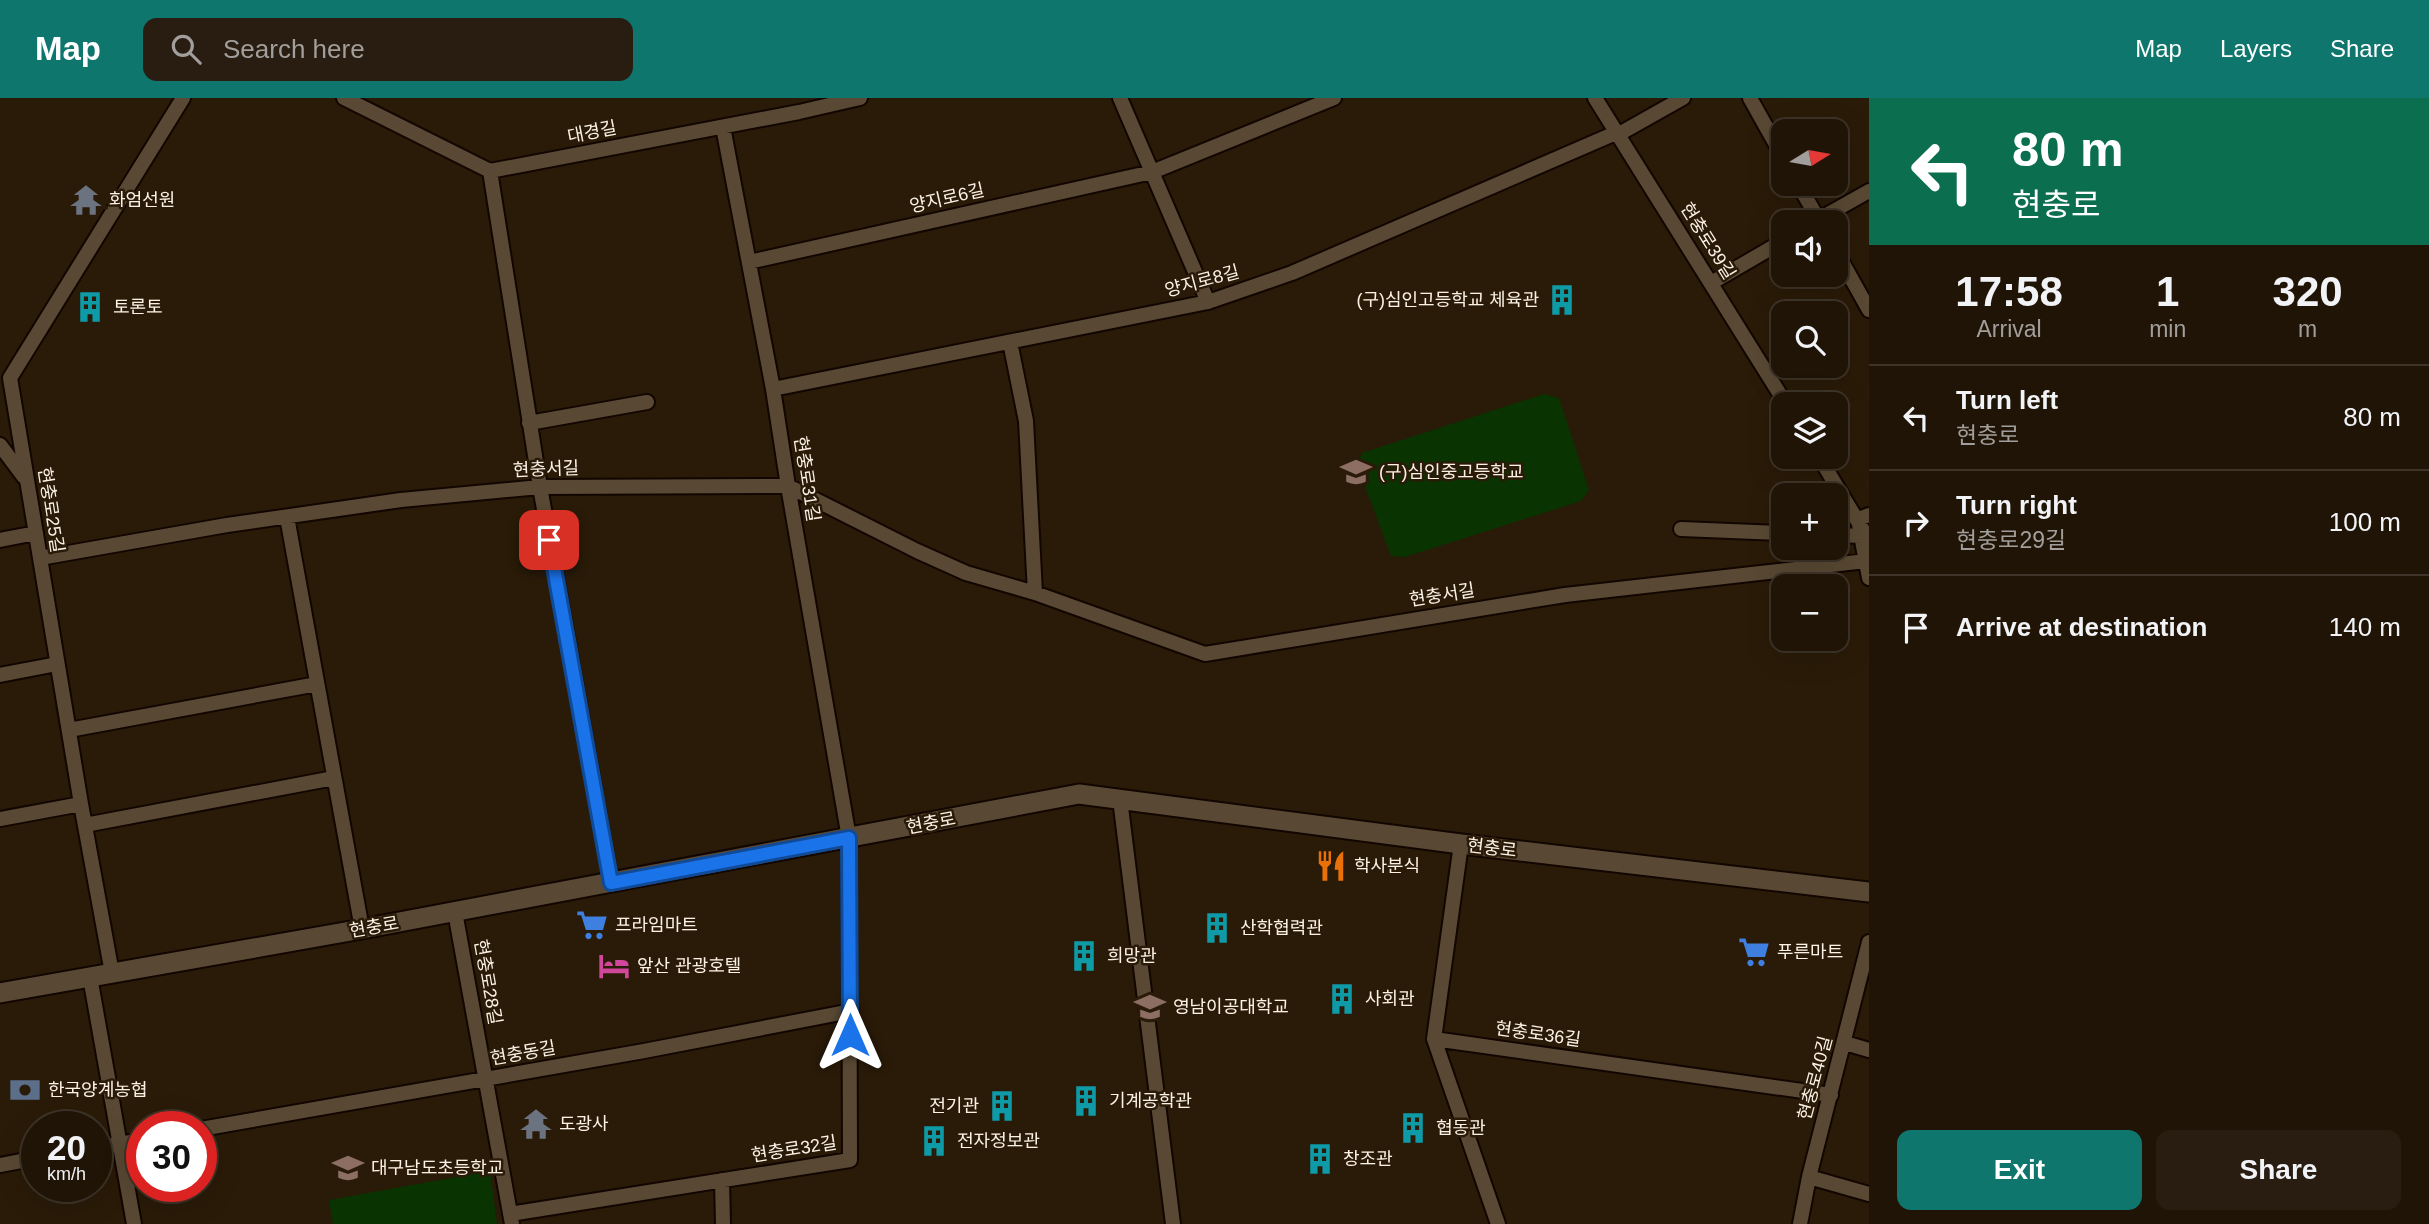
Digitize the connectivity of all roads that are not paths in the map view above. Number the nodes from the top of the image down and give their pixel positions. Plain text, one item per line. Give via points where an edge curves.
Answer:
1 (183, 98) edge
2 (860, 98) edge
3 (1120, 98) edge
4 (1334, 98) edge
5 (1595, 98) edge
6 (1683, 98) edge
7 (1750, 98) edge
8 (348, 99) edge
9 (723, 127) junction
10 (1618, 133) junction
11 (1771, 136) edge
12 (490, 171) junction
13 (1153, 172) junction
14 (1869, 191) edge
15 (1837, 210) edge
16 (1771, 247) edge
17 (749, 262) junction
18 (1848, 272) edge
19 (1711, 283) junction
20 (1208, 302) junction
21 (1869, 310) edge
22 (1010, 342) junction
23 (773, 389) junction
24 (1779, 392) edge
25 (648, 402) dead end
26 (529, 423) junction
27 (0, 445) edge
28 (1828, 469) edge
29 (27, 480) junction
30 (788, 486) junction
31 (540, 487) junction
32 (287, 517) junction
33 (1863, 517) edge
34 (1681, 530) dead end
35 (36, 533) junction
36 (1771, 533) edge
37 (1865, 538) edge
38 (0, 540) edge
39 (40, 558) junction
40 (1866, 561) junction
41 (1869, 578) edge
42 (1035, 593) junction
43 (58, 664) junction
44 (0, 675) edge
45 (317, 684) junction
46 (69, 730) junction
47 (334, 778) junction
48 (1120, 799) junction
49 (81, 804) junction
50 (0, 819) edge
51 (85, 825) junction
52 (849, 838) junction
53 (1461, 844) junction
54 (611, 883) junction
55 (1869, 892) edge
56 (455, 912) junction
57 (362, 929) junction
58 (1869, 942) edge
59 (113, 973) junction
60 (90, 977) junction
61 (0, 993) edge
62 (851, 1011) junction
63 (1434, 1039) junction
64 (1844, 1043) junction
65 (1869, 1050) edge
66 (486, 1079) junction
67 (1831, 1096) junction
68 (217, 1126) edge
69 (126, 1143) edge
70 (119, 1144) junction
71 (112, 1145) edge
72 (21, 1161) edge
73 (0, 1165) edge
74 (1810, 1177) junction
75 (722, 1180) junction
76 (1869, 1194) edge
77 (511, 1219) edge
78 (134, 1224) edge
79 (723, 1224) edge
80 (1173, 1224) edge
81 (1498, 1224) edge
82 (1800, 1224) edge

1 - 29 street, 현충로25길 via 10,379
2 - 9 street, 대경길
3 - 13 street
4 - 13 street, 양지로6길
5 - 10 street, 현충로39길
6 - 10 street, 양지로8길
7 - 11 street
8 - 12 street
9 - 12 street, 대경길
9 - 17 street, 현충로31길
10 - 19 street, 현충로39길
10 - 20 street, 양지로8길 via 1292,273
12 - 26 street
13 - 17 street, 양지로6길
13 - 20 street
14 - 15 street
16 - 19 street
17 - 23 street, 현충로31길
18 - 21 street
19 - 24 street, 현충로39길
20 - 22 street, 양지로8길
22 - 23 street, 양지로8길
22 - 42 street via 1026,421
23 - 30 street, 현충로31길
25 - 26 street
26 - 31 street
27 - 29 street
28 - 33 street
29 - 35 street, 현충로25길
30 - 31 street, 현충서길
30 - 42 street, 현충서길 via 966,573
30 - 52 street, 현충로31길
31 - 32 street, 현충서길
31 - 54 street
32 - 39 street, 현충서길
32 - 45 street
33 - 37 street
34 - 36 street
35 - 38 street
35 - 39 street, 현충로25길
37 - 40 street
39 - 43 street, 현충로25길
40 - 41 street
40 - 42 street, 현충서길 via 1565,595 1205,654
43 - 44 street
43 - 46 street, 현충로25길
45 - 46 street
45 - 47 street
46 - 49 street, 현충로25길
47 - 51 street
47 - 57 street
48 - 52 main road, 현충로 via 1079,794
48 - 53 main road, 현충로
48 - 80 street
49 - 50 street
49 - 51 street, 현충로25길
51 - 59 street, 현충로25길
52 - 54 main road, 현충로
52 - 62 street, 현충로32길
53 - 55 main road, 현충로
53 - 63 street
54 - 56 main road, 현충로
56 - 57 main road, 현충로
56 - 66 street, 현충로28길
57 - 59 main road, 현충로
58 - 64 street, 현충로40길
59 - 60 main road, 현충로
60 - 61 main road, 현충로
60 - 70 street
62 - 66 street, 현충동길
62 - 75 street, 현충로32길 via 850,1160
63 - 67 street, 현충로36길
63 - 81 street
64 - 65 street
64 - 67 street, 현충로40길
66 - 68 street, 현충동길
66 - 77 street, 현충로28길
67 - 74 street, 현충로40길
69 - 70 street
70 - 71 street
70 - 78 street
72 - 73 street
74 - 76 street
74 - 82 street, 현충로40길
75 - 77 street, 현충로32길
75 - 79 street

